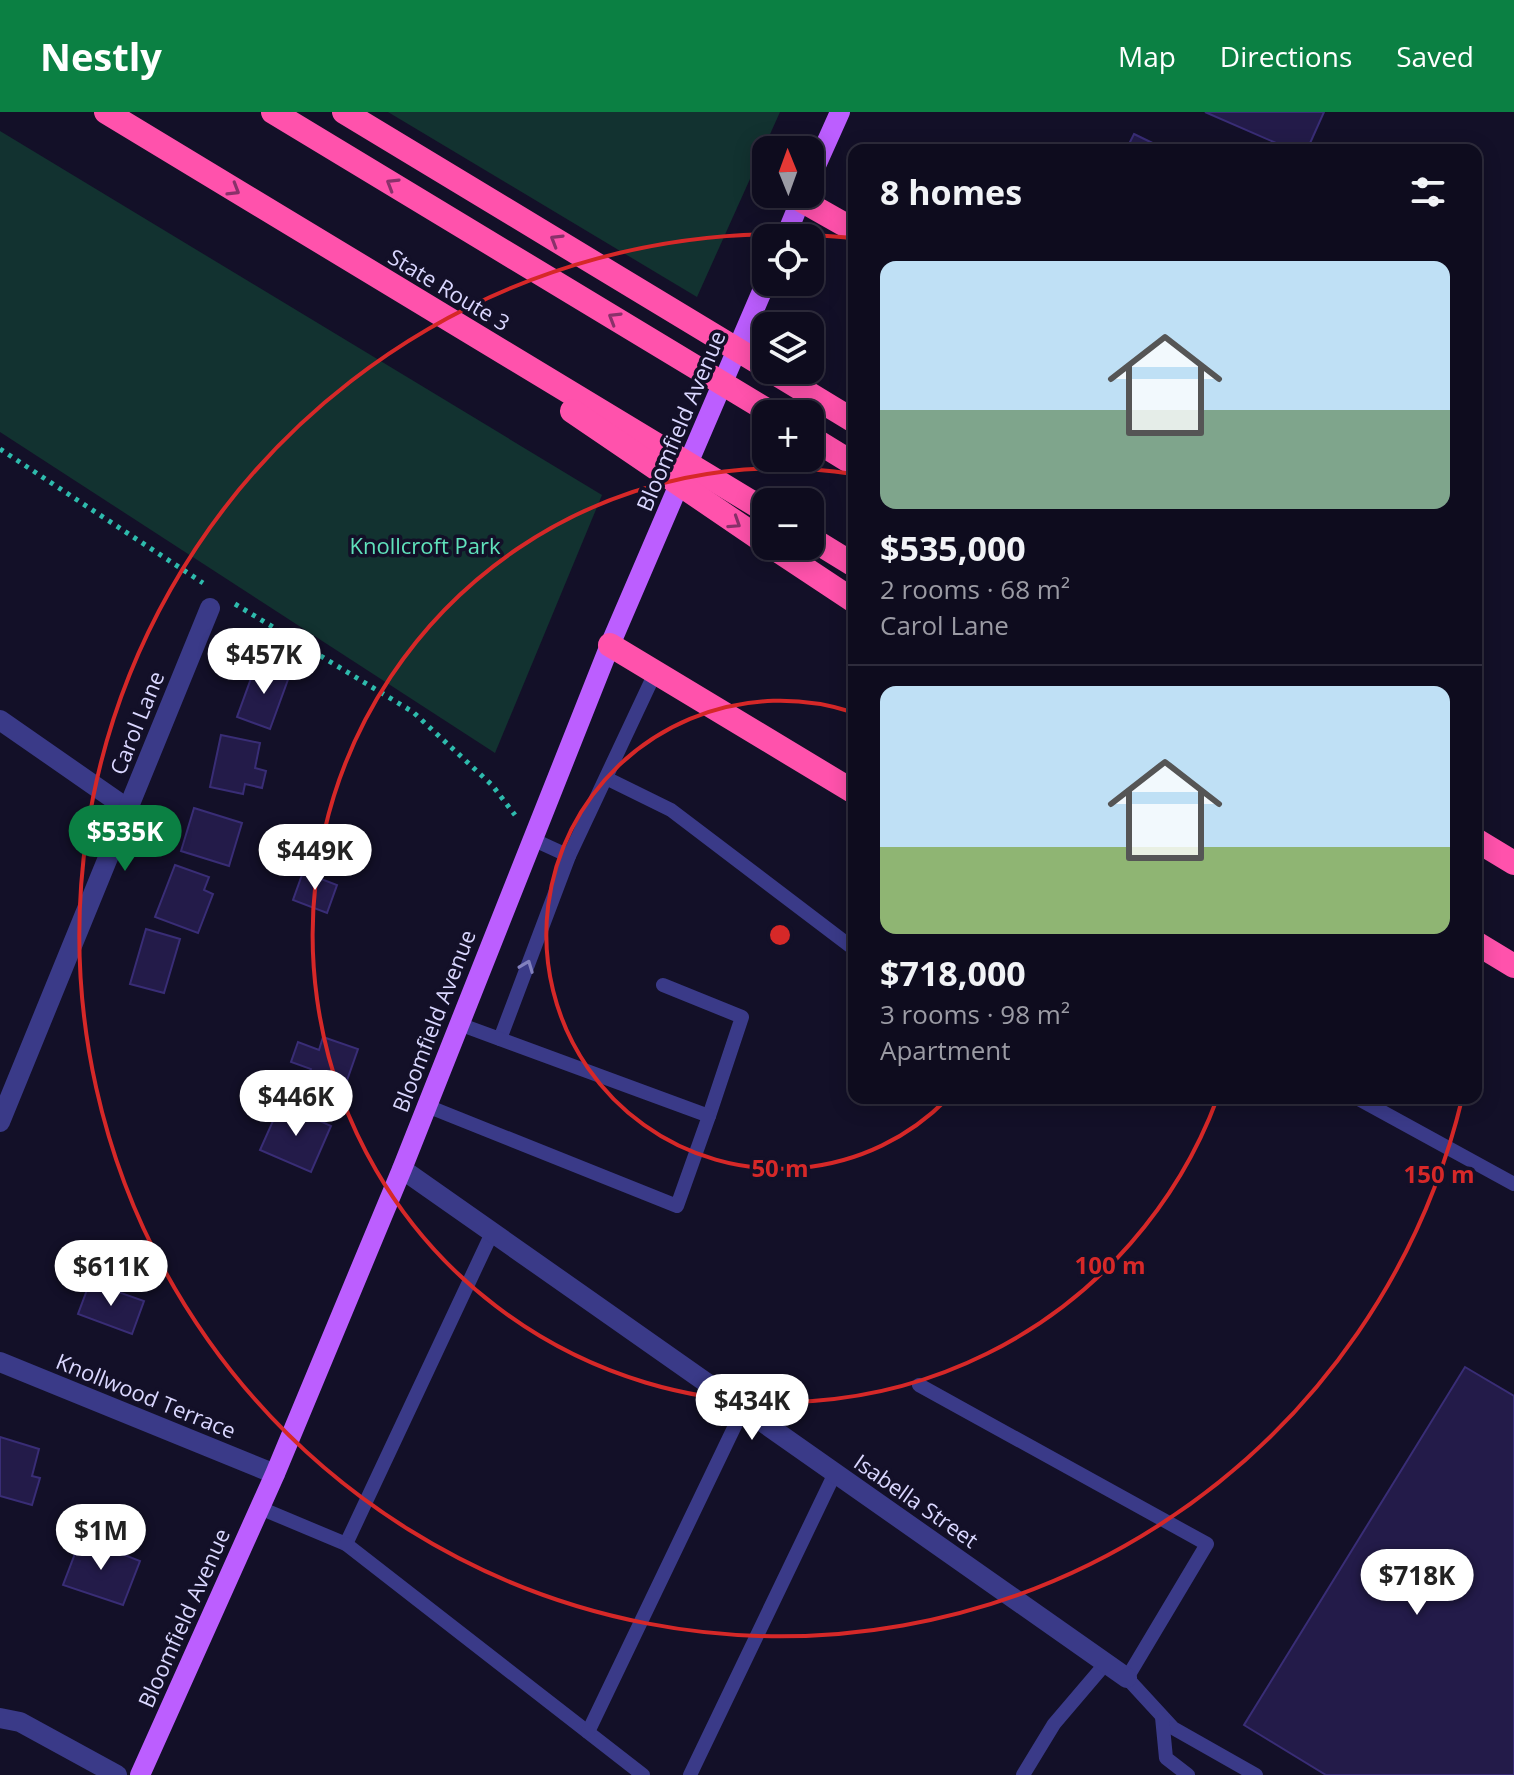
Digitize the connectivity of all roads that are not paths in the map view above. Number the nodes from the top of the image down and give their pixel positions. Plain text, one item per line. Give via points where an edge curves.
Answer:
1 (106, 112) edge
2 (273, 112) edge
3 (344, 112) edge
4 (840, 112) edge
5 (824, 148) edge
6 (824, 206) edge
7 (848, 225) edge
8 (760, 296) edge
9 (752, 359) edge
10 (793, 384) edge
11 (752, 402) edge
12 (848, 417) edge
13 (824, 446) edge
14 (640, 448) junction
15 (848, 460) edge
16 (752, 503) edge
17 (752, 534) edge
18 (824, 547) edge
19 (792, 560) edge
20 (848, 561) edge
21 (848, 597) edge
22 (210, 608) dead end
23 (610, 645) junction
24 (655, 673) junction
25 (0, 720) edge
26 (608, 779) junction
27 (848, 788) edge
28 (128, 809) junction
29 (532, 839) junction
30 (1482, 842) edge
31 (569, 856) junction
32 (1514, 863) edge
33 (848, 944) edge
34 (1482, 947) edge
35 (1514, 966) edge
36 (663, 985) dead end
37 (459, 1024) junction
38 (500, 1039) junction
39 (1368, 1104) edge
40 (427, 1106) junction
41 (709, 1116) junction
42 (0, 1122) edge
43 (402, 1169) junction
44 (1514, 1184) edge
45 (492, 1233) junction
46 (0, 1362) edge
47 (919, 1385) dead end
48 (743, 1409) junction
49 (835, 1473) junction
50 (275, 1474) junction
51 (260, 1508) junction
52 (346, 1544) junction
53 (1106, 1663) junction
54 (1127, 1678) junction
55 (1162, 1717) junction
56 (0, 1718) edge
57 (588, 1732) junction
58 (117, 1775) edge
59 (140, 1775) edge
60 (643, 1775) edge
61 (690, 1775) edge
62 (1023, 1775) edge
63 (1188, 1775) edge
64 (1256, 1775) edge

1 -> 14 highway, State Route 3 via 434,311
11 -> 2 highway
9 -> 3 highway
4 - 5 main road
6 - 7 highway
8 - 23 main road, Bloomfield Avenue
10 - 12 highway
13 - 15 highway
14 - 16 highway
14 -> 17 highway via 704,502
18 - 20 highway
19 - 21 highway
22 - 28 street, Carol Lane
23 - 24 highway
23 - 29 main road, Bloomfield Avenue
24 - 26 lane
24 - 27 highway
25 - 28 street
26 - 31 lane
26 - 33 lane via 671,810
28 - 42 street, Carol Lane
29 - 31 lane
29 - 37 main road, Bloomfield Avenue
30 - 32 highway
38 -> 31 lane
34 - 35 highway
36 - 41 lane via 742,1017
37 - 38 lane
37 - 40 main road, Bloomfield Avenue
38 - 41 lane
39 - 44 lane
40 - 41 lane via 677,1206
40 - 43 main road, Bloomfield Avenue
43 - 45 street, Isabella Street
43 - 50 main road, Bloomfield Avenue
45 - 48 street, Isabella Street
45 - 52 lane
46 - 50 street, Knollwood Terrace
47 - 54 lane via 1207,1544
48 - 49 street, Isabella Street
48 - 57 lane
49 - 53 street, Isabella Street
49 - 61 lane
50 - 51 main road, Bloomfield Avenue
51 - 52 lane
51 - 59 main road, Bloomfield Avenue
52 - 57 lane
53 - 54 street, Isabella Street
53 - 62 lane via 1054,1724
54 - 55 lane
55 - 63 lane via 1166,1758
55 - 64 lane
56 - 58 street via 20,1722
57 - 60 lane

